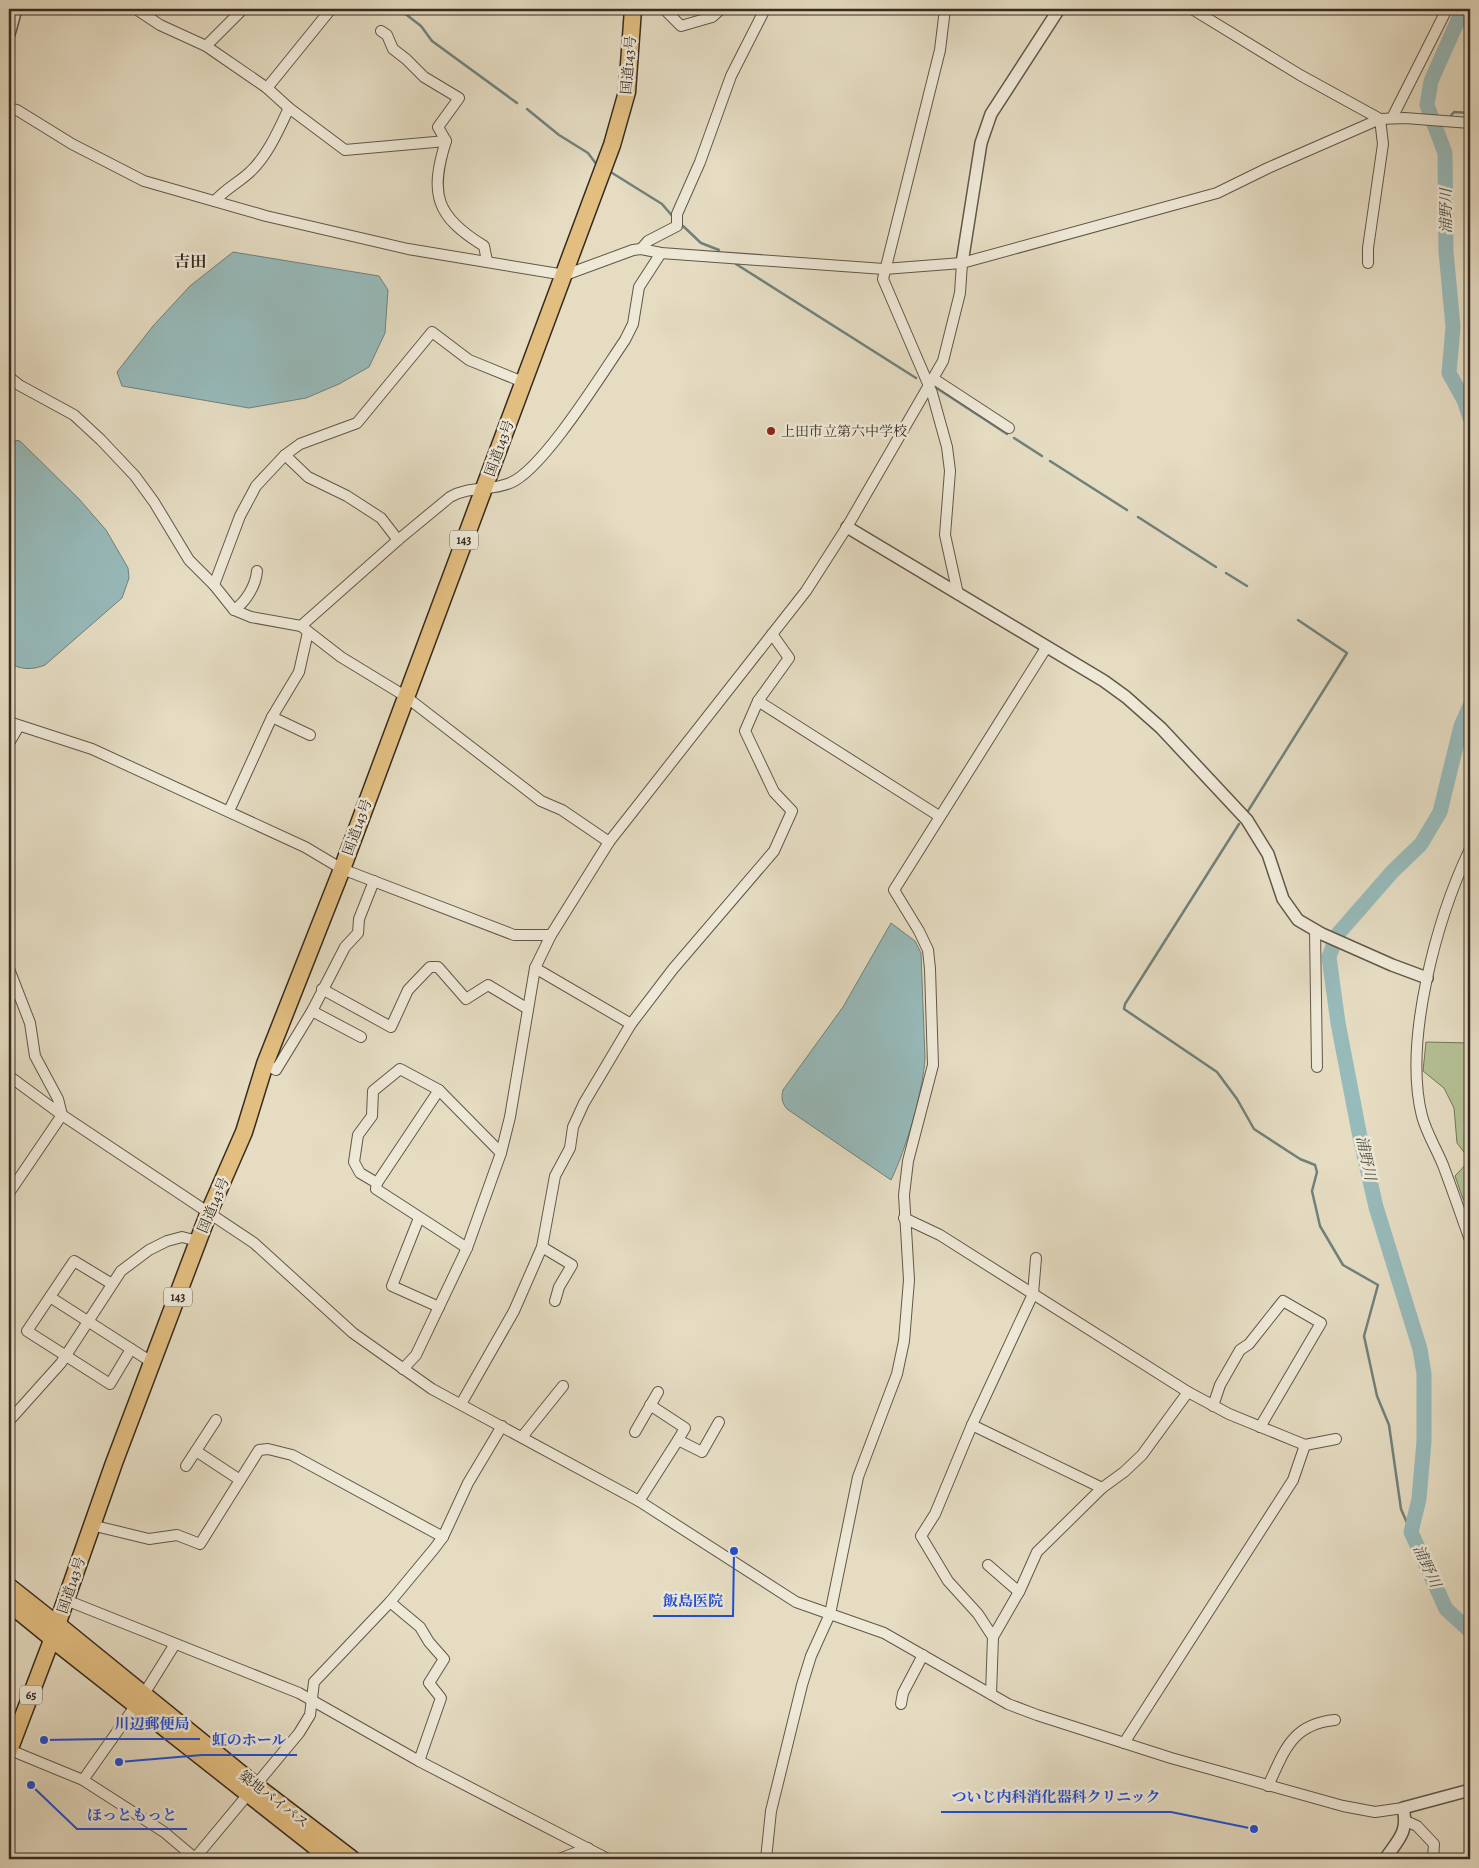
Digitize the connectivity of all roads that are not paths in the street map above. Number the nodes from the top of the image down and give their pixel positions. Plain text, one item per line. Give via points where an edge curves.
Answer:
1 (16, 9) edge
2 (136, 9) edge
3 (243, 9) edge
4 (331, 9) edge
5 (633, 9) edge
6 (664, 9) edge
7 (721, 9) edge
8 (765, 9) edge
9 (945, 9) edge
10 (1058, 9) edge
11 (1192, 9) edge
12 (1447, 9) edge
13 (381, 31) dead end
14 (9, 34) edge
15 (206, 46) junction
16 (267, 88) junction
17 (9, 108) edge
18 (289, 108) junction
19 (1392, 118) junction
20 (1380, 119) junction
21 (1466, 123) edge
22 (446, 141) junction
23 (215, 201) junction
24 (641, 249) junction
25 (661, 253) junction
26 (487, 261) junction
27 (962, 263) junction
28 (1368, 263) dead end
29 (884, 269) junction
30 (565, 275) junction
31 (9, 377) edge
32 (523, 382) junction
33 (932, 383) junction
34 (1009, 428) dead end
35 (285, 455) junction
36 (484, 487) junction
37 (846, 527) junction
38 (398, 540) junction
39 (257, 571) dead end
40 (214, 585) junction
41 (958, 594) junction
42 (234, 610) junction
43 (305, 629) junction
44 (772, 634) junction
45 (1046, 648) junction
46 (405, 696) junction
47 (758, 701) junction
48 (272, 717) junction
49 (14, 724) edge
50 (310, 735) dead end
51 (9, 743) edge
52 (229, 810) junction
53 (939, 816) junction
54 (609, 842) junction
55 (1470, 849) edge
56 (342, 869) junction
57 (374, 881) junction
58 (1318, 932) junction
59 (551, 935) junction
60 (535, 968) junction
61 (9, 969) edge
62 (1427, 978) junction
63 (322, 989) junction
64 (528, 1009) junction
65 (312, 1011) junction
66 (632, 1024) junction
67 (361, 1037) dead end
68 (265, 1064) junction
69 (1317, 1068) dead end
70 (9, 1076) edge
71 (439, 1090) junction
72 (62, 1115) junction
73 (501, 1153) junction
74 (378, 1183) junction
75 (9, 1193) edge
76 (209, 1212) junction
77 (419, 1218) junction
78 (904, 1218) junction
79 (1470, 1240) edge
80 (198, 1241) junction
81 (542, 1247) junction
82 (467, 1248) junction
83 (1036, 1258) dead end
84 (112, 1284) junction
85 (1033, 1294) junction
86 (50, 1297) junction
87 (555, 1301) dead end
88 (439, 1307) junction
89 (89, 1321) junction
90 (131, 1349) junction
91 (65, 1356) junction
92 (153, 1363) junction
93 (403, 1369) junction
94 (563, 1386) dead end
95 (658, 1392) dead end
96 (1188, 1392) junction
97 (461, 1404) junction
98 (650, 1405) junction
99 (1214, 1406) junction
100 (216, 1420) dead end
101 (9, 1421) edge
102 (719, 1422) dead end
103 (972, 1425) junction
104 (502, 1426) junction
105 (1260, 1427) junction
106 (636, 1432) dead end
107 (522, 1437) junction
108 (678, 1440) junction
109 (1336, 1440) dead end
110 (1305, 1445) junction
111 (196, 1451) junction
112 (186, 1466) dead end
113 (240, 1480) junction
114 (1102, 1488) junction
115 (639, 1501) junction
116 (91, 1525) junction
117 (443, 1537) junction
118 (988, 1565) dead end
119 (9, 1586) edge
120 (1019, 1592) junction
121 (66, 1600) junction
122 (390, 1602) junction
123 (9, 1604) edge
124 (830, 1614) junction
125 (55, 1631) junction
126 (993, 1637) junction
127 (175, 1644) junction
128 (923, 1655) junction
129 (992, 1694) junction
130 (140, 1699) junction
131 (314, 1701) junction
132 (900, 1704) dead end
133 (1335, 1720) dead end
134 (1124, 1743) junction
135 (9, 1751) edge
136 (419, 1761) junction
137 (83, 1780) junction
138 (1268, 1786) junction
139 (251, 1790) junction
140 (1470, 1790) edge
141 (1403, 1808) junction
142 (1406, 1821) junction
143 (588, 1848) junction
144 (196, 1859) edge
145 (331, 1859) edge
146 (352, 1859) edge
147 (559, 1859) edge
148 (608, 1859) edge
149 (766, 1859) edge
150 (1385, 1859) edge
151 (1433, 1859) edge

1 - 14 street
2 - 15 street via 160,25
3 - 15 street
4 - 16 street
5 - 30 highway, 国道143号 / 143 via 627,92 622,113
6 - 7 street via 681,26 712,17
8 - 24 street via 731,76 677,214 677,226 648,241
9 - 29 street via 938,60
10 - 27 street via 991,114 981,143
11 - 20 street
12 - 19 street
13 - 22 street via 387,35 393,49 424,77 459,98 438,127
15 - 16 street
16 - 18 street
17 - 23 street via 144,181
18 - 22 street via 345,150
18 - 23 street via 252,171 222,192
19 - 20 street
19 - 21 street
20 - 27 street via 1217,193
20 - 28 street via 1383,144
22 - 26 street via 438,166 439,199 452,223 484,246
23 - 26 street via 408,249
24 - 25 street
24 - 30 street
25 - 29 street
25 - 36 street via 639,288 633,324 625,340 562,431 521,477 509,484
26 - 30 street
27 - 29 street
27 - 33 street via 960,293 944,361
29 - 33 street via 883,279
30 - 32 highway, 国道143号 / 143
31 - 40 street via 74,415 101,440 135,476 189,560
32 - 35 street via 469,360 432,332 357,423 300,444
32 - 36 highway, 国道143号 / 143
33 - 34 street
33 - 37 street
33 - 41 street via 949,459 945,535
35 - 38 street via 308,477 347,496 381,518
35 - 40 street via 256,486 240,516
36 - 38 street via 460,491 450,497
36 - 46 highway, 国道143号 / 143
37 - 41 street
37 - 44 street via 806,591
38 - 43 street
39 - 42 street via 251,590
40 - 42 street
41 - 45 street
42 - 43 street
43 - 46 street via 341,658
43 - 48 street via 299,672
44 - 47 street via 789,658
44 - 54 street
45 - 53 street
45 - 58 street via 1104,681 1161,728 1254,830 1268,854 1278,890 1286,905 1298,920
46 - 54 street via 540,801 562,810
46 - 56 highway, 国道143号 / 143
47 - 53 street
47 - 66 street via 745,731 774,792 792,811 774,851 673,969
48 - 50 street
48 - 52 street
49 - 51 street
49 - 52 street via 92,749
52 - 56 street via 306,847
53 - 78 street via 894,890 928,950 933,1065 908,1162
54 - 59 street
55 - 62 street via 1449,902
56 - 57 street
56 - 68 highway, 国道143号 / 143
57 - 59 street via 514,935
57 - 63 street via 359,919 358,933 345,947
58 - 62 street
58 - 69 street
59 - 60 street
60 - 64 street
60 - 66 street
61 - 72 street via 30,1023 35,1056 58,1099
62 - 79 street via 1416,1083 1422,1117
63 - 64 street via 391,1028 408,990 430,967 438,967 466,999 488,985
63 - 65 street
64 - 73 street
65 - 67 street
65 - 68 street via 276,1070
66 - 81 street via 573,1127 570,1148 555,1176
68 - 76 highway, 国道143号 / 143 via 244,1132
70 - 72 street
71 - 73 street
71 - 74 street
71 - 74 street via 400,1069 373,1091 372,1116 358,1135 354,1162 360,1173
72 - 75 street
72 - 76 street
73 - 82 street
74 - 77 street via 376,1189
76 - 80 highway, 国道143号 / 143
76 - 93 street via 254,1243 353,1333
77 - 82 street
77 - 88 street via 392,1286
78 - 85 street via 940,1235
78 - 124 street via 909,1280 904,1341 897,1374 858,1477
80 - 84 street via 182,1237 149,1250 120,1271
80 - 92 highway, 国道143号 / 143
81 - 87 street via 572,1265
81 - 97 street via 514,1311
82 - 88 street
83 - 85 street
84 - 86 street via 74,1261
84 - 89 street
85 - 96 street
85 - 103 street
86 - 89 street
86 - 91 street via 27,1331
88 - 93 street via 416,1355
89 - 90 street
89 - 91 street
90 - 91 street via 110,1384
90 - 92 street
91 - 101 street
92 - 116 highway, 国道143号 / 143
93 - 97 street
94 - 107 street
95 - 98 street
96 - 99 street
96 - 114 street via 1142,1455
97 - 104 street
98 - 106 street
98 - 108 street via 685,1428
99 - 105 street
99 - 105 street via 1220,1385 1240,1350 1249,1344 1283,1301 1322,1323
100 - 111 street
102 - 108 street via 702,1452
103 - 114 street
103 - 126 street via 935,1514 921,1536 948,1581 978,1614
104 - 107 street
104 - 117 street via 468,1483
105 - 110 street
107 - 115 street
108 - 115 street
109 - 110 street
110 - 134 street via 1293,1480
111 - 112 street
111 - 113 street
113 - 116 street via 200,1544 177,1535 150,1539
113 - 117 street via 259,1450 268,1448 292,1455
114 - 120 street via 1037,1552
115 - 124 street via 796,1602
116 - 121 highway, 国道143号 / 143
117 - 122 street
118 - 120 street
119 - 125 main road
120 - 126 street
121 - 125 highway, 国道143号 / 143
121 - 127 street
122 - 131 street via 314,1682
122 - 136 street via 420,1627 444,1659 429,1684 441,1698
123 - 125 main road
124 - 128 street via 884,1633
124 - 149 street via 802,1685 771,1811
125 - 130 highway, 築地バイパス
125 - 135 main road, 65
126 - 129 street
127 - 130 street
127 - 131 street
128 - 129 street
128 - 132 street
129 - 134 street via 1020,1710
130 - 137 street
130 - 139 highway, 築地バイパス
131 - 136 street
131 - 139 street via 299,1733
133 - 138 street via 1303,1730 1284,1748
134 - 138 street
135 - 137 street
136 - 143 street
137 - 144 street via 164,1832
138 - 141 street via 1366,1811
139 - 144 street
139 - 145 highway, 築地バイパス
139 - 146 highway, 築地バイパス
140 - 141 street
141 - 142 street
142 - 150 street via 1404,1832
142 - 151 street via 1417,1826 1434,1844
143 - 147 street
143 - 148 street

